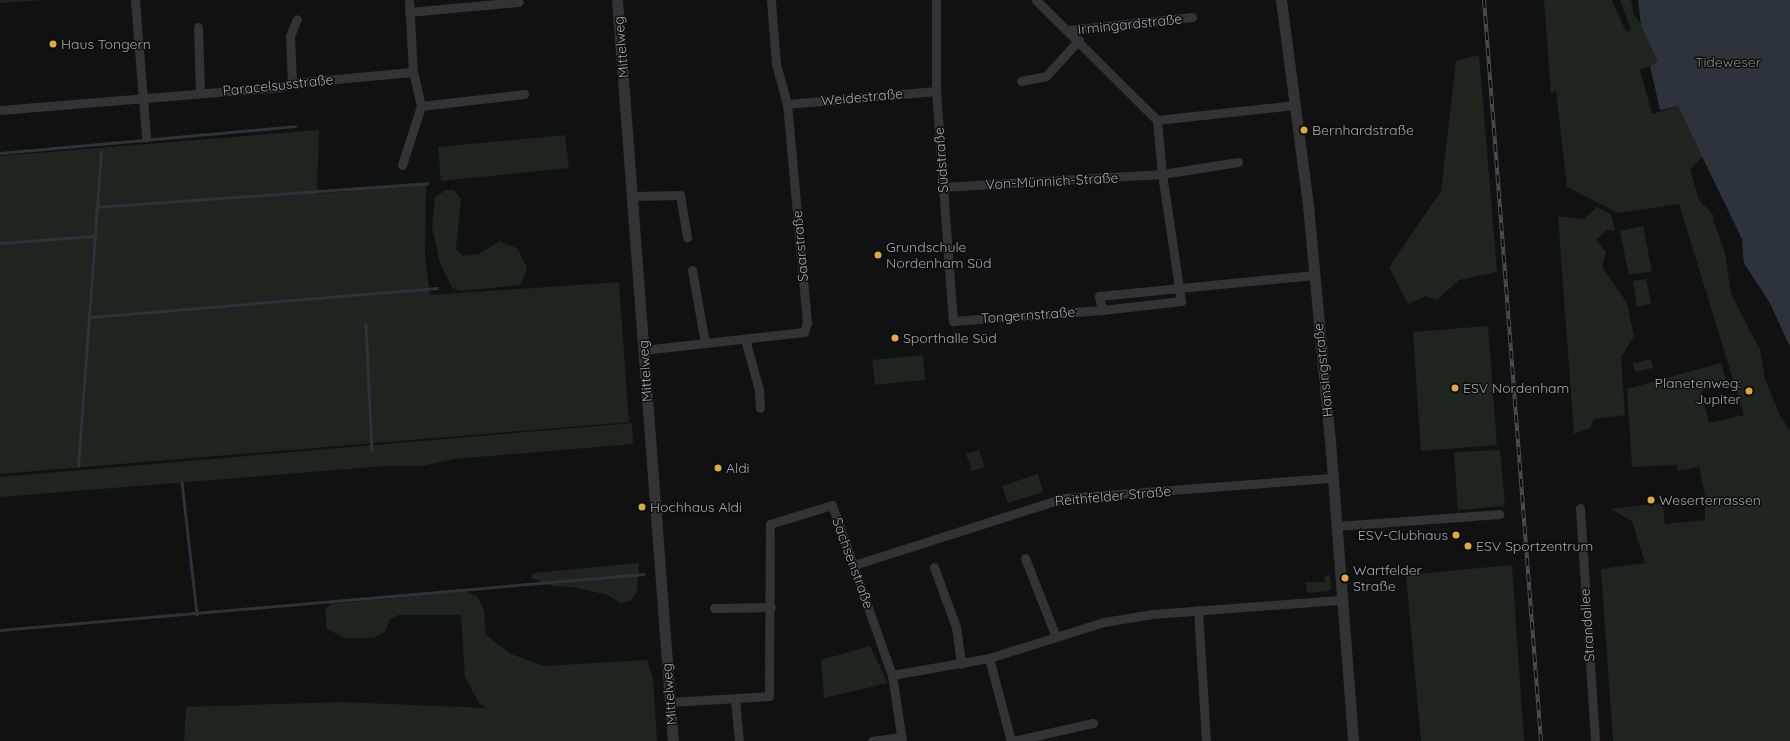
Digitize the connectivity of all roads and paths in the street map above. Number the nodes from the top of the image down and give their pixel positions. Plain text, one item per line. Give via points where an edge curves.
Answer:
1 (135, 0) edge
2 (409, 0) edge
3 (617, 0) edge
4 (770, 0) edge
5 (936, 0) edge
6 (1036, 0) edge
7 (1281, 0) edge
8 (519, 2) dead end
9 (410, 12) junction
10 (1192, 17) dead end
11 (297, 19) dead end
12 (198, 27) dead end
13 (1068, 30) junction
14 (1079, 40) junction
15 (413, 72) junction
16 (1021, 81) dead end
17 (292, 83) junction
18 (936, 91) junction
19 (200, 93) junction
20 (524, 94) dead end
21 (143, 100) junction
22 (787, 104) junction
23 (1295, 105) junction
24 (421, 106) junction
25 (0, 110) edge
26 (1157, 120) junction
27 (146, 138) dead end
28 (1238, 162) dead end
29 (402, 165) dead end
30 (1162, 174) junction
31 (943, 187) junction
32 (634, 196) junction
33 (687, 237) dead end
34 (692, 270) dead end
35 (1314, 275) junction
36 (1179, 288) junction
37 (1102, 310) junction
38 (953, 321) joint
39 (745, 340) junction
40 (705, 343) junction
41 (643, 350) junction
42 (760, 408) dead end
43 (1333, 478) junction
44 (1580, 508) dead end
45 (1500, 514) dead end
46 (1337, 526) junction
47 (1025, 558) dead end
48 (854, 564) junction
49 (934, 568) dead end
50 (1341, 600) junction
51 (771, 607) junction
52 (714, 608) dead end
53 (1198, 610) junction
54 (1056, 637) junction
55 (989, 658) junction
56 (962, 664) junction
57 (892, 675) junction
58 (735, 699) junction
59 (670, 702) junction
60 (1093, 723) dead end
61 (902, 739) edge
62 (673, 741) edge
63 (739, 741) edge
64 (872, 741) edge
65 (1012, 741) edge
66 (1206, 741) edge
67 (1353, 741) edge
68 (1595, 741) edge

1 - 21 street
2 - 9 street
3 - 32 street, Mittelweg
4 - 22 street, Saarstraße via 776,64
5 - 18 street, Südstraße
6 - 13 street
7 - 23 street, Hansingstraße
8 - 9 street
9 - 15 street
10 - 13 street, Irmingardstraße
11 - 17 street via 290,36
12 - 19 street
13 - 14 street
14 - 16 street via 1046,76
14 - 26 street
15 - 17 street, Paracelsusstraße
15 - 24 street
17 - 19 street, Paracelsusstraße via 281,87
18 - 22 street, Weidestraße
18 - 31 street, Südstraße
19 - 21 street, Paracelsusstraße
20 - 24 street
21 - 25 street, Paracelsusstraße
21 - 27 street
22 - 39 street, Saarstraße via 807,323 804,332
23 - 26 street
23 - 35 street, Hansingstraße
24 - 29 street
26 - 30 street
28 - 30 street, Von-Münnich-Straße
30 - 31 street, Von-Münnich-Straße
30 - 36 street
31 - 38 street, Südstraße
32 - 33 street via 680,195
32 - 41 street, Mittelweg
34 - 40 street
35 - 36 street
35 - 43 street, Hansingstraße
36 - 37 street, Tongernstraße via 1181,301
36 - 37 street via 1099,296
37 - 38 street, Tongernstraße
39 - 40 street, Saarstraße
39 - 42 street via 759,390
40 - 41 street, Saarstraße
41 - 59 street, Mittelweg
43 - 46 street, Hansingstraße
43 - 48 street, Reithfelder Straße via 1064,498
44 - 68 street, Strandallee
45 - 46 street
46 - 50 street, Hansingstraße
47 - 54 street
48 - 51 street, Sachsenstraße via 832,505 770,524
48 - 57 street, Sachsenstraße
49 - 56 street via 956,627
50 - 53 street
50 - 67 street, Hansingstraße
51 - 52 street
51 - 58 street, Sachsenstraße via 769,696
53 - 54 street via 1104,622
53 - 66 street
54 - 55 street
55 - 56 street
55 - 65 street
56 - 57 street
57 - 61 street, Sachsenstraße
58 - 59 street, Sachsenstraße
58 - 63 street
59 - 62 street, Mittelweg
60 - 65 street
61 - 64 street

